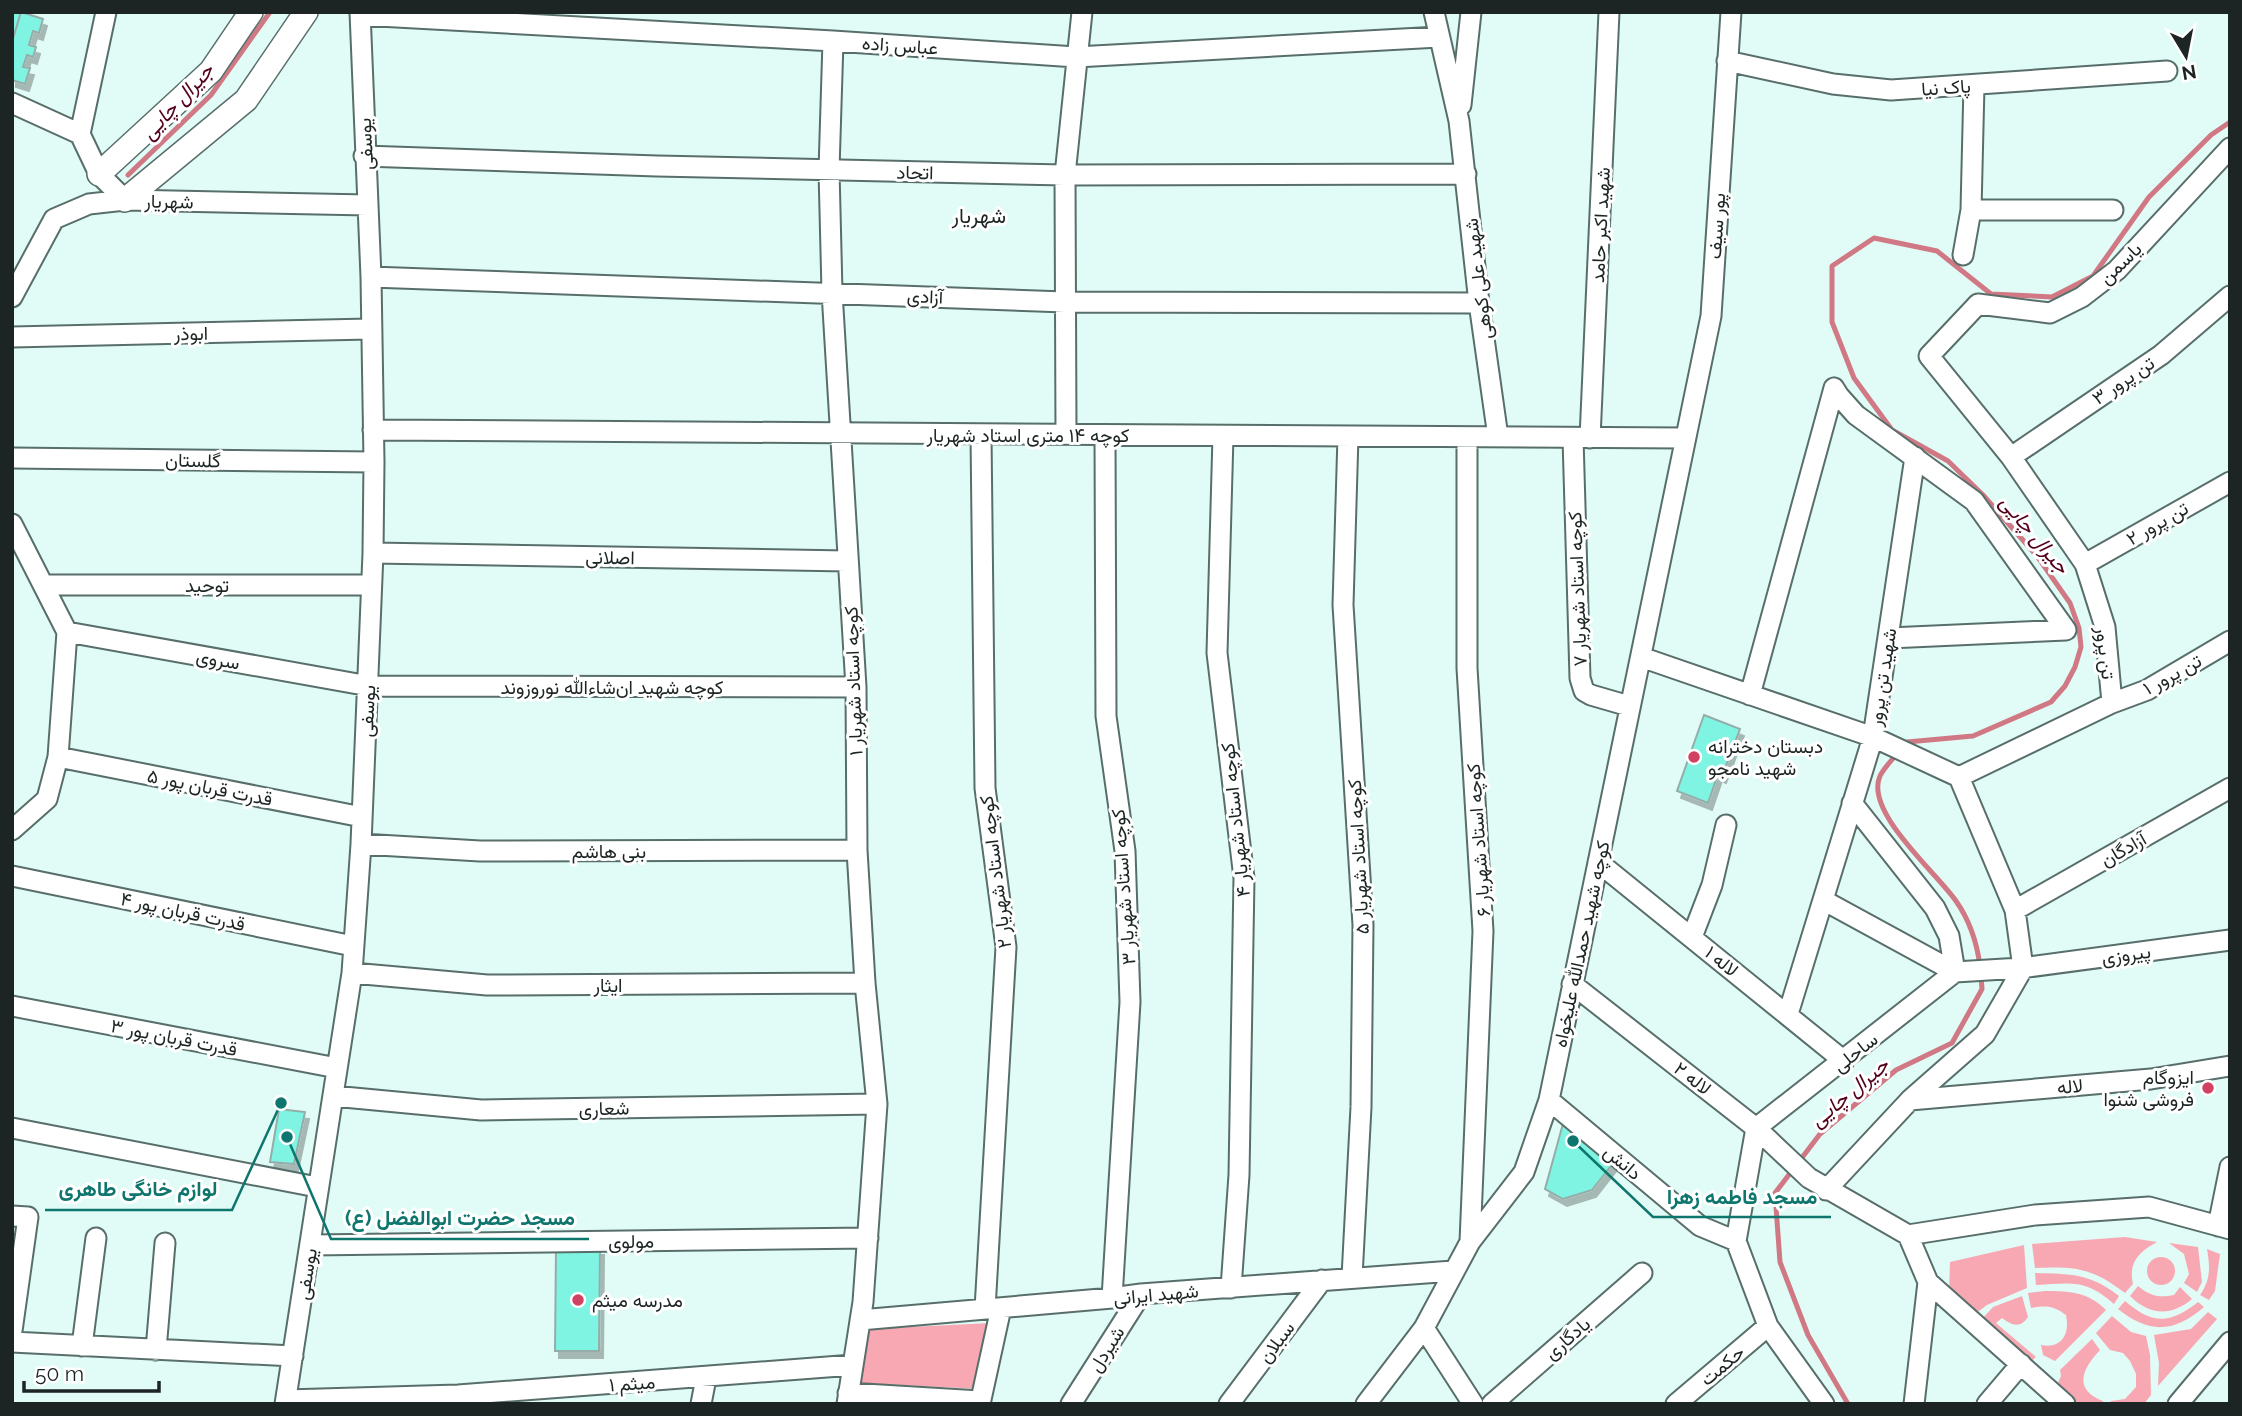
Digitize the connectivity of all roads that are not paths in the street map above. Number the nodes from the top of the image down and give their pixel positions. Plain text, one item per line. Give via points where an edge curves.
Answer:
1 (106, 12) edge
2 (251, 12) edge
3 (306, 12) edge
4 (1082, 12) edge
5 (1434, 12) edge
6 (1471, 12) edge
7 (1609, 12) edge
8 (1731, 12) edge
9 (360, 14) edge
10 (1439, 37) junction
11 (833, 41) junction
12 (1076, 57) junction
13 (1727, 61) junction
14 (2167, 71) dead end
15 (1975, 85) junction
16 (12, 103) edge
17 (1460, 121) junction
18 (80, 134) junction
19 (2230, 148) edge
20 (364, 156) junction
21 (829, 170) junction
22 (99, 174) junction
23 (1466, 174) junction
24 (1065, 175) junction
25 (125, 200) junction
26 (368, 205) junction
27 (1971, 210) junction
28 (2113, 211) dead end
29 (1963, 255) dead end
30 (371, 277) junction
31 (832, 292) junction
32 (2230, 296) edge
33 (12, 297) edge
34 (1065, 302) junction
35 (1479, 303) junction
36 (1978, 303) joint
37 (370, 329) junction
38 (12, 337) edge
39 (373, 430) junction
40 (839, 434) junction
41 (981, 434) junction
42 (1066, 434) junction
43 (1105, 435) junction
44 (1223, 436) junction
45 (1348, 436) junction
46 (1498, 437) junction
47 (1467, 438) junction
48 (1581, 438) junction
49 (1684, 438) junction
50 (1915, 457) junction
51 (2011, 457) junction
52 (12, 458) edge
53 (373, 462) junction
54 (2230, 482) edge
55 (12, 524) edge
56 (373, 553) junction
57 (847, 561) junction
58 (2085, 564) junction
59 (371, 585) junction
60 (44, 586) junction
61 (67, 632) junction
62 (1889, 638) junction
63 (2230, 641) edge
64 (1641, 657) junction
65 (369, 686) junction
66 (856, 687) junction
67 (1750, 695) junction
68 (2112, 703) junction
69 (1629, 706) junction
70 (1872, 737) junction
71 (58, 757) junction
72 (1959, 777) junction
73 (2230, 788) edge
74 (1852, 803) junction
75 (362, 817) junction
76 (1726, 825) dead end
77 (12, 830) edge
78 (361, 844) junction
79 (857, 849) junction
80 (1598, 862) junction
81 (12, 876) edge
82 (1823, 900) junction
83 (2015, 910) junction
84 (1692, 937) junction
85 (2230, 940) edge
86 (353, 946) junction
87 (2022, 968) junction
88 (352, 972) junction
89 (1956, 972) junction
90 (865, 983) junction
91 (1572, 984) junction
92 (12, 1006) edge
93 (1788, 1014) junction
94 (1844, 1061) junction
95 (2230, 1066) edge
96 (337, 1068) junction
97 (333, 1096) junction
98 (1549, 1100) junction
99 (1910, 1100) junction
100 (877, 1104) junction
101 (12, 1128) edge
102 (1756, 1128) junction
103 (2230, 1167) edge
104 (317, 1187) junction
105 (1826, 1189) junction
106 (12, 1216) edge
107 (2224, 1227) edge
108 (1908, 1235) junction
109 (96, 1238) dead end
110 (868, 1238) junction
111 (1736, 1241) junction
112 (1470, 1242) junction
113 (165, 1243) dead end
114 (311, 1245) junction
115 (1453, 1271) junction
116 (1642, 1273) dead end
117 (1352, 1278) junction
118 (1322, 1280) junction
119 (1928, 1282) junction
120 (1231, 1288) junction
121 (1141, 1294) junction
122 (1112, 1298) junction
123 (993, 1308) junction
124 (860, 1320) junction
125 (1768, 1326) junction
126 (1424, 1328) junction
127 (12, 1331) edge
128 (12, 1342) edge
129 (2230, 1342) edge
130 (82, 1346) junction
131 (156, 1350) junction
132 (293, 1356) junction
133 (2021, 1364) junction
134 (853, 1365) junction
135 (706, 1378) junction
136 (579, 1395) edge
137 (847, 1398) edge
138 (457, 1399) edge
139 (285, 1402) edge
140 (980, 1402) edge
141 (701, 1404) edge
142 (1072, 1404) edge
143 (1229, 1404) edge
144 (1366, 1404) edge
145 (1473, 1404) edge
146 (1492, 1404) edge
147 (1676, 1404) edge
148 (1824, 1404) edge
149 (1914, 1404) edge
150 (1987, 1404) edge
151 (2065, 1404) edge
152 (2178, 1404) edge

1 - 18 street
2 - 22 street via 211,71
3 - 25 street via 246,100
4 - 12 street
5 - 10 street, شهید علی کوهی
6 - 17 street, شهید علی کوهی
7 - 48 street, شهید اکبر حامد
8 - 13 street, پور سیف
9 - 11 street, عباس زاده
9 - 20 street, یوسفی
10 - 12 street, عباس زاده
10 - 17 street, شهید علی کوهی
11 - 12 street, عباس زاده
11 - 21 street, کوچه استاد شهریار ۱
12 - 24 street
13 - 15 street, پاک نیا via 1833,84 1891,90
13 - 49 street, پور سیف via 1710,316
14 - 15 street, پاک نیا
15 - 27 street
16 - 18 street
17 - 23 street, شهید علی کوهی
18 - 22 street, شهریار
19 - 36 street, یاسمن via 2118,270 2082,298 2050,313
20 - 21 street, اتحاد
20 - 26 street, یوسفی
21 - 24 street, اتحاد
21 - 31 street, کوچه استاد شهریار ۱
22 - 25 street, شهریار
23 - 24 street, اتحاد
23 - 35 street, شهید علی کوهی
24 - 34 street
25 - 26 street, شهریار
25 - 33 street via 89,204 54,219
26 - 30 street, یوسفی
27 - 28 street
27 - 29 street
30 - 31 street, آزادی
30 - 37 street, یوسفی
31 - 34 street, آزادی
31 - 40 street, کوچه استاد شهریار ۱
32 - 51 street, تن پرور ۳ via 2161,355
34 - 35 street, آزادی
34 - 42 street
35 - 46 street, شهید علی کوهی
36 - 51 street, تن پرور via 1928,356
37 - 38 street, ابوذر
37 - 39 street, یوسفی
39 - 40 street, کوچه ۱۴ متری استاد شهریار
39 - 53 street, یوسفی
40 - 41 street, کوچه ۱۴ متری استاد شهریار
40 - 57 street, کوچه استاد شهریار ۱
41 - 42 street, کوچه ۱۴ متری استاد شهریار
41 - 123 street, کوچه استاد شهریار ۲ via 985,788 1006,947
42 - 43 street, کوچه ۱۴ متری استاد شهریار
43 - 44 street, کوچه ۱۴ متری استاد شهریار
43 - 122 street, کوچه استاد شهریار ۳ via 1106,716 1125,850 1130,1002
44 - 45 street, کوچه ۱۴ متری استاد شهریار
44 - 120 street, کوچه استاد شهریار ۴ via 1217,653 1244,878 1239,1175
45 - 47 street, کوچه ۱۴ متری استاد شهریار
45 - 117 street, کوچه استاد شهریار ۵ via 1343,605 1363,925 1361,1107
46 - 47 street, کوچه ۱۴ متری استاد شهریار
46 - 48 street, کوچه ۱۴ متری استاد شهریار
47 - 112 street, کوچه استاد شهریار ۶ via 1467,668 1483,931
48 - 49 street, کوچه ۱۴ متری استاد شهریار
48 - 69 street, کوچه استاد شهریار ۷ via 1580,678 1584,691 1591,695
49 - 64 street, کوچه شهید حمدالله علیخواه
50 - 62 street, شهید تن پرور
50 - 62 street via 1974,501 2066,630
50 - 67 street via 1856,415 1834,387
51 - 58 street, تن پرور
52 - 53 street, گلستان
53 - 56 street, یوسفی
54 - 58 street, تن پرور ۲
55 - 60 street
56 - 57 street, اصلانی
56 - 59 street, یوسفی
57 - 66 street, کوچه استاد شهریار ۱
58 - 68 street, تن پرور via 2105,627
59 - 60 street, توحید
59 - 65 street, یوسفی
60 - 61 street
61 - 65 street, سروی
61 - 71 street
62 - 70 street, شهید تن پرور
63 - 68 street, تن پرور ۱ via 2147,690
64 - 67 street, شهید تن پرور
64 - 69 street, کوچه شهید حمدالله علیخواه
65 - 66 street, کوچه شهید ان‌شاءالله نوروزوند
65 - 75 street, یوسفی
66 - 79 street, کوچه استاد شهریار ۱
67 - 70 street, شهید تن پرور
68 - 72 street, تن پرور
69 - 80 street, کوچه شهید حمدالله علیخواه
70 - 72 street
70 - 74 street
71 - 75 street, قدرت قربان پور ۵
71 - 77 street via 47,799
72 - 83 street
73 - 83 street, آزادگان
74 - 82 street
74 - 89 street via 1935,908 1948,936
75 - 78 street, یوسفی
76 - 84 street via 1712,885
78 - 79 street, بنی هاشم via 480,851
78 - 86 street, یوسفی
79 - 90 street, کوچه استاد شهریار ۱
80 - 84 street, لاله ۱
80 - 91 street, کوچه شهید حمدالله علیخواه
81 - 86 street, قدرت قربان پور ۴
82 - 89 street
82 - 93 street
83 - 87 street
84 - 93 street, لاله ۱
85 - 87 street, پیروزی
86 - 88 street, یوسفی
87 - 89 street, پیروزی
87 - 99 street via 1985,1034
88 - 90 street, ایثار via 487,985
88 - 96 street, یوسفی
89 - 94 street, ساحلی
90 - 100 street, کوچه استاد شهریار ۱
91 - 98 street, کوچه شهید حمدالله علیخواه
91 - 102 street, لاله ۲
92 - 96 street, قدرت قربان پور ۳
93 - 94 street, لاله ۱
94 - 102 street, ساحلی
95 - 99 street, لاله via 2151,1079
96 - 97 street, یوسفی
97 - 100 street, شعاری via 481,1110
97 - 104 street, یوسفی
98 - 111 street, دانش via 1700,1226
98 - 112 street, کوچه شهید حمدالله علیخواه via 1524,1172
99 - 105 street
100 - 110 street, کوچه استاد شهریار ۱
101 - 104 street
102 - 105 street, لاله ۲
102 - 111 street
103 - 107 street
104 - 114 street, یوسفی
105 - 108 street, لاله ۲
106 - 127 street via 28,1217
107 - 108 street via 2149,1207 2035,1215
108 - 119 street
109 - 130 street
110 - 114 street, مولوی
110 - 124 street, کوچه استاد شهریار ۱
111 - 125 street
112 - 115 street, کوچه شهید حمدالله علیخواه
113 - 131 street
114 - 132 street, یوسفی
115 - 117 street, شهید ایرانی
115 - 126 street, کوچه شهید حمدالله علیخواه
116 - 146 street, یادگاری
117 - 118 street, شهید ایرانی
118 - 120 street, شهید ایرانی
118 - 143 street, سبلان
119 - 133 street
119 - 149 street
120 - 121 street, شهید ایرانی
121 - 122 street, شهید ایرانی
121 - 142 street, شیردل
122 - 123 street, شهید ایرانی
123 - 124 street, شهید ایرانی
123 - 140 street, کوچه استاد شهریار ۲
124 - 134 street, کوچه استاد شهریار ۱
125 - 147 street, حکمت
125 - 148 street
126 - 144 street, کوچه شهید حمدالله علیخواه
126 - 145 street
128 - 130 street
129 - 152 street
130 - 131 street
131 - 132 street
132 - 139 street, یوسفی
133 - 150 street
133 - 151 street
134 - 135 street, میثم ۱
134 - 137 street, کوچه استاد شهریار ۱
135 - 136 street, میثم ۱
135 - 141 street
136 - 138 street, میثم ۱
137 - 140 street
138 - 139 street, میثم ۱

